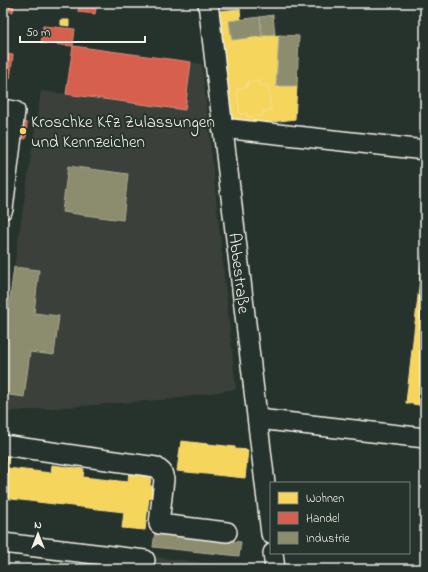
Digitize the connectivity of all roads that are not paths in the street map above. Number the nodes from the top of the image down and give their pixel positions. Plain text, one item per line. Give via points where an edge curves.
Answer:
1 (208, 3) edge
2 (3, 109) edge
3 (222, 128) junction
4 (425, 150) edge
5 (3, 209) edge
6 (258, 419) junction
7 (425, 438) edge
8 (3, 445) edge
9 (270, 525) edge
10 (227, 532) dead end
11 (3, 543) edge
12 (273, 554) edge
13 (145, 560) dead end
14 (96, 562) edge
15 (275, 569) edge

1 - 3 street, Abbestraße
2 - 5 street via 15,111
3 - 4 street
3 - 6 street, Abbestraße
6 - 7 street
6 - 9 street, Abbestraße
8 - 10 street via 156,467 164,478 159,524
11 - 14 street
12 - 15 street
13 - 14 street

